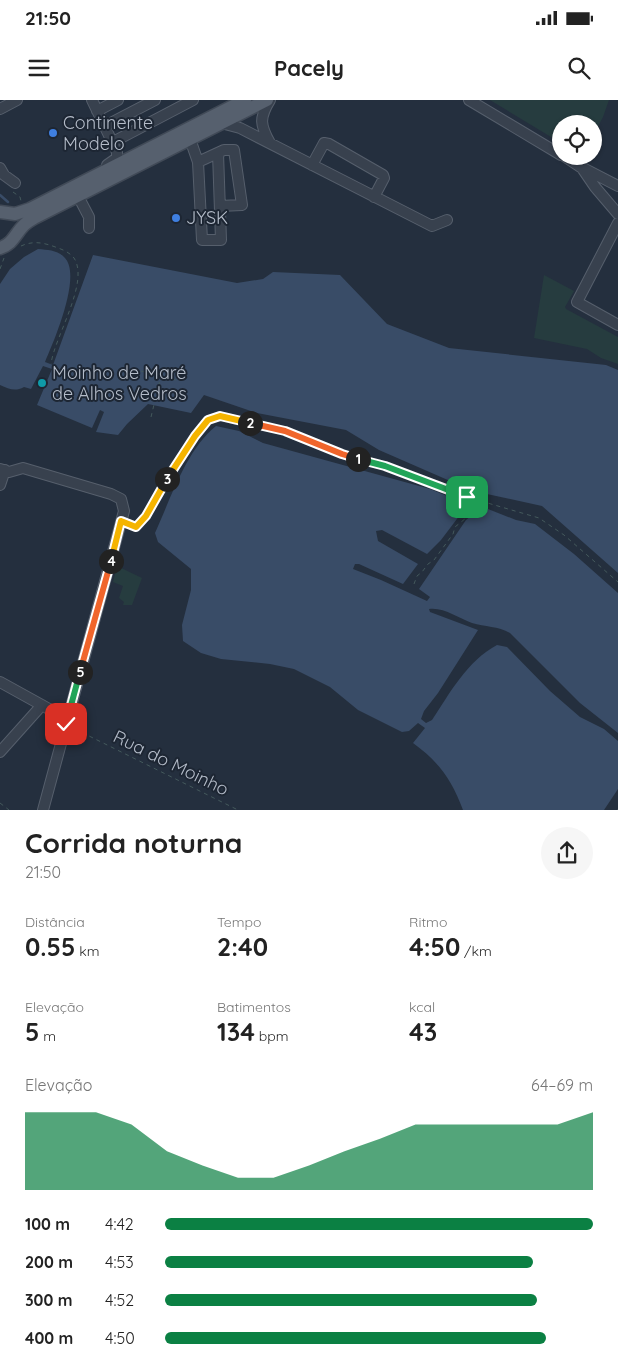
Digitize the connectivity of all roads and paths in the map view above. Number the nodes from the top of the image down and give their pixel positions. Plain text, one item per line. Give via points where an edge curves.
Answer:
1 (17, 100) edge
2 (92, 100) edge
3 (118, 100) edge
4 (155, 100) edge
5 (193, 100) edge
6 (245, 100) edge
7 (268, 100) edge
8 (469, 100) edge
9 (223, 105) edge
10 (0, 109) edge
11 (97, 111) junction
12 (221, 123) junction
13 (104, 126) junction
14 (190, 139) junction
15 (113, 142) junction
16 (270, 144) junction
17 (552, 150) edge
18 (218, 153) junction
19 (198, 162) junction
20 (312, 165) junction
21 (577, 165) edge
22 (0, 168) edge
23 (582, 168) junction
24 (90, 178) junction
25 (15, 183) dead end
26 (618, 186) edge
27 (78, 196) junction
28 (374, 197) junction
29 (220, 206) junction
30 (1, 213) edge
31 (618, 214) edge
32 (447, 220) dead end
33 (618, 223) edge
34 (89, 228) dead end
35 (16, 241) junction
36 (0, 248) edge
37 (0, 258) edge
38 (618, 325) edge
39 (51, 364) dead end
40 (141, 371) dead end
41 (161, 376) junction
42 (180, 381) dead end
43 (151, 416) dead end
44 (2, 470) edge
45 (0, 484) edge
46 (476, 499) junction
47 (123, 516) junction
48 (618, 582) edge
49 (414, 584) dead end
50 (0, 682) edge
51 (42, 705) junction
52 (67, 722) junction
53 (0, 752) edge
54 (0, 803) edge
55 (9, 810) edge
56 (44, 810) edge
57 (238, 810) edge

1 - 10 street
2 - 11 street
3 - 11 street
4 - 13 street
5 - 15 street
6 - 9 main road
7 - 12 main road
7 - 16 street via 261,124
8 - 17 street
9 - 24 main road
11 - 13 street
12 - 14 main road
12 - 16 street
13 - 15 street
14 - 19 street
14 - 27 main road
15 - 24 street via 117,158
16 - 20 street
18 - 19 street
18 - 29 street
18 - 29 street via 234,150 242,205
19 - 29 street via 202,240 221,240
20 - 28 street
20 - 28 street via 324,144 330,144 383,175
21 - 23 street
22 - 25 street via 4,176
23 - 26 street
23 - 31 street
24 - 30 main road via 23,212
27 - 34 street via 89,217
27 - 35 main road via 24,225
28 - 32 street via 432,226
30 - 35 main road via 14,220
33 - 38 street via 577,302
35 - 36 main road
35 - 37 street
35 - 39 path via 47,244 69,253 77,264 74,299
40 - 41 path
41 - 42 path
41 - 43 path
44 - 45 street
44 - 47 street via 9,472 23,468 111,494 121,499
46 - 47 path via 342,454 285,431 220,416 208,420 195,436 136,527
46 - 48 path via 539,518 564,535
46 - 49 path via 466,518 455,527
47 - 52 street
50 - 51 street
51 - 52 street
51 - 53 street
52 - 56 street
52 - 57 path, Rua do Moinho
54 - 55 path

